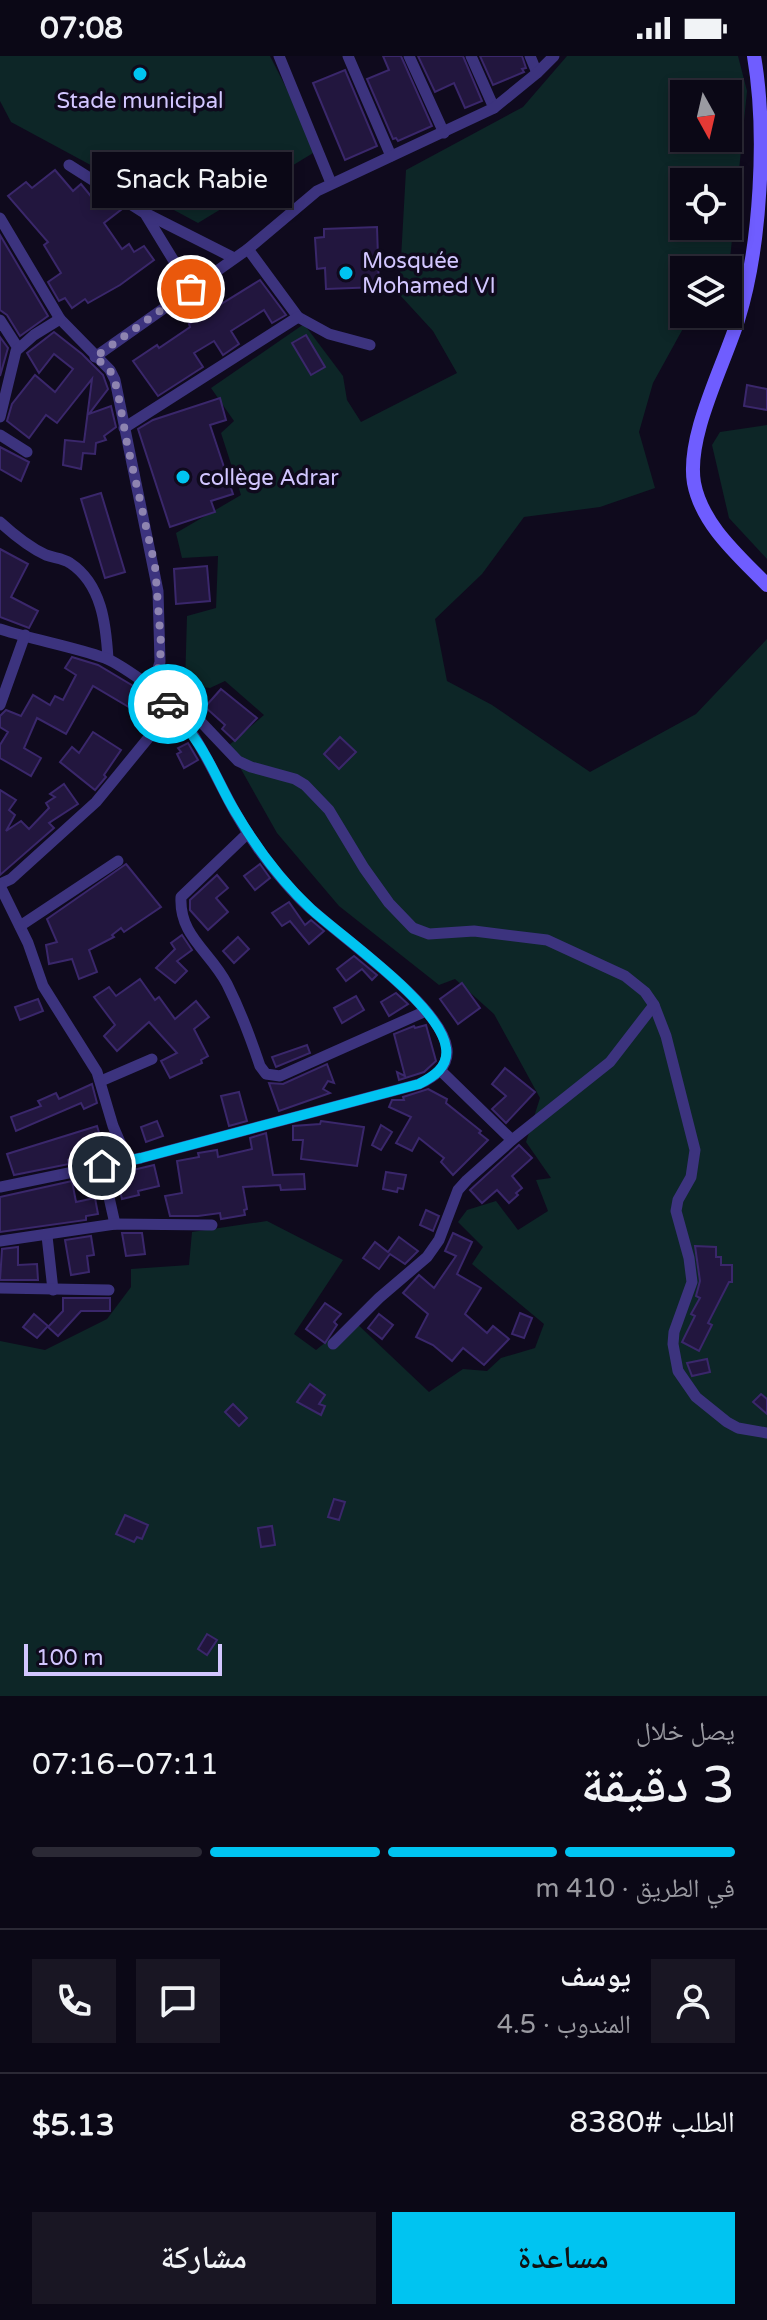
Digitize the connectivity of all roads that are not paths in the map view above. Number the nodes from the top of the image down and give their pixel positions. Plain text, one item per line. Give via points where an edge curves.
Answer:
1 (279, 56) edge
2 (348, 56) edge
3 (409, 56) edge
4 (471, 56) edge
5 (530, 56) edge
6 (554, 56) edge
7 (754, 56) edge
8 (537, 73) junction
9 (494, 108) junction
10 (444, 133) junction
11 (391, 156) junction
12 (69, 165) dead end
13 (331, 183) junction
14 (143, 212) junction
15 (0, 218) edge
16 (248, 249) junction
17 (234, 258) junction
18 (191, 289) junction
19 (298, 317) junction
20 (60, 319) junction
21 (0, 320) edge
22 (370, 345) dead end
23 (18, 348) junction
24 (95, 357) junction
25 (6, 373) edge
26 (0, 417) edge
27 (124, 428) junction
28 (0, 435) edge
29 (27, 452) dead end
30 (0, 522) edge
31 (767, 585) edge
32 (0, 629) edge
33 (25, 635) junction
34 (108, 659) junction
35 (152, 688) junction
36 (168, 704) junction
37 (0, 705) edge
38 (248, 833) junction
39 (118, 861) dead end
40 (0, 885) edge
41 (20, 926) junction
42 (654, 1005) junction
43 (426, 1011) junction
44 (152, 1059) dead end
45 (440, 1070) junction
46 (101, 1081) junction
47 (512, 1140) junction
48 (128, 1161) junction
49 (102, 1166) junction
50 (0, 1187) edge
51 (115, 1224) junction
52 (212, 1225) dead end
53 (47, 1236) junction
54 (0, 1241) edge
55 (0, 1288) edge
56 (53, 1290) junction
57 (109, 1290) dead end
58 (333, 1344) dead end
59 (767, 1433) edge

1 - 13 street
2 - 11 street
3 - 10 street
4 - 9 street
5 - 8 street
6 - 8 street
7 - 31 street via 762,158 753,247 738,319 694,453 693,476 716,530
8 - 9 street
9 - 10 street
10 - 11 street
11 - 13 street
12 - 14 street
13 - 16 street
14 - 17 street
14 - 18 street
15 - 20 street
16 - 17 street
16 - 19 street
17 - 18 street
18 - 24 street
19 - 22 street via 329,334
19 - 27 street
20 - 23 street
20 - 24 street
21 - 23 street
23 - 25 street
24 - 27 street via 113,375
25 - 26 street
27 - 35 street via 158,591 160,662
28 - 29 street
30 - 34 street via 46,555 69,562 85,578 102,607
32 - 33 street
33 - 34 street
33 - 37 street
34 - 35 street
35 - 36 street
36 - 38 street via 206,755
36 - 40 street via 96,802
36 - 42 street via 184,704 238,761 305,785 329,810 389,903 413,928 429,934 474,931 547,940 625,976
38 - 43 street via 300,898
38 - 43 street via 181,897 180,912 186,929 226,981 266,1074 280,1076
39 - 41 street
40 - 41 street
41 - 46 street via 38,977
42 - 47 street via 610,1062
42 - 59 street via 695,1150 691,1177 676,1211 692,1282 674,1332 678,1371 696,1397 727,1422
43 - 45 street via 447,1049
44 - 46 street
45 - 47 street
45 - 48 street via 419,1084
46 - 48 street
47 - 58 street via 458,1190 427,1257
48 - 49 street
49 - 50 street
49 - 51 street
51 - 52 street
51 - 53 street
53 - 54 street
53 - 56 street
55 - 56 street
56 - 57 street

